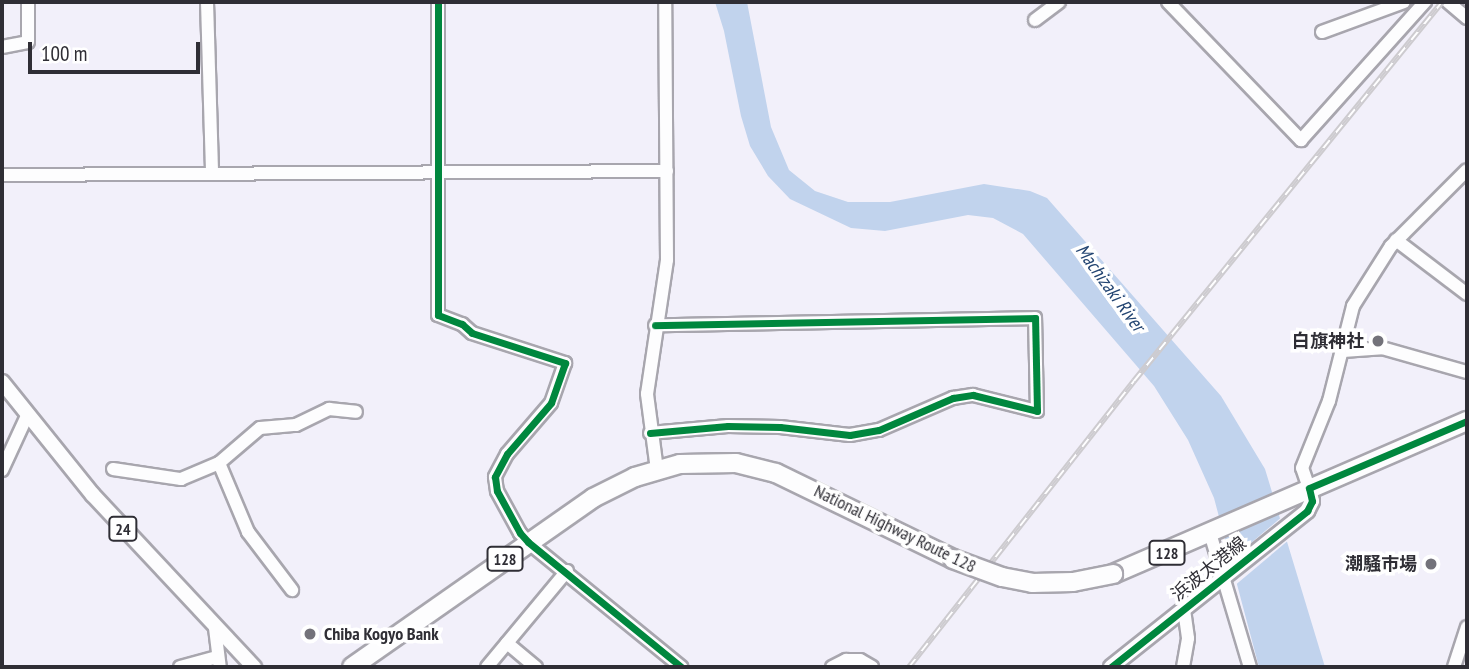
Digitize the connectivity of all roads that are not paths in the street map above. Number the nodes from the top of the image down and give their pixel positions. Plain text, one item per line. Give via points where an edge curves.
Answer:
1 (28, 2) edge
2 (207, 2) edge
3 (438, 2) edge
4 (665, 2) edge
5 (1059, 2) edge
6 (1168, 2) edge
7 (1404, 2) edge
8 (1425, 2) edge
9 (1448, 2) edge
10 (1467, 18) edge
11 (1035, 20) dead end
12 (1322, 32) dead end
13 (2, 47) edge
14 (1467, 170) edge
15 (667, 171) junction
16 (440, 172) junction
17 (212, 173) junction
18 (2, 175) edge
19 (1396, 240) junction
20 (1467, 294) edge
21 (655, 325) junction
22 (1343, 351) junction
23 (1467, 372) edge
24 (2, 383) edge
25 (356, 412) dead end
26 (27, 416) junction
27 (1467, 421) edge
28 (650, 433) junction
29 (219, 463) junction
30 (113, 469) dead end
31 (2, 470) edge
32 (657, 470) junction
33 (1309, 488) junction
34 (1215, 531) junction
35 (528, 542) junction
36 (567, 571) junction
37 (1229, 572) junction
38 (292, 590) dead end
39 (1184, 609) junction
40 (1467, 627) edge
41 (215, 628) junction
42 (507, 643) junction
43 (219, 662) edge
44 (180, 667) edge
45 (254, 667) edge
46 (352, 667) edge
47 (487, 667) edge
48 (536, 667) edge
49 (681, 667) edge
50 (832, 667) edge
51 (872, 667) edge
52 (1111, 667) edge
53 (1183, 667) edge
54 (1250, 667) edge
55 (1454, 667) edge

1 - 13 street via 28,42
2 - 17 street
3 - 16 street
4 - 15 street
5 - 11 street
6 - 8 street via 1301,140
7 - 12 street
9 - 10 street
14 - 19 street
15 - 16 street
15 - 21 street via 667,260
16 - 17 street
16 - 35 street via 439,315 472,333 565,362 551,403 507,454 495,477 497,491
17 - 18 street
19 - 20 street
19 - 22 street via 1353,306
21 - 28 street via 647,394
21 - 28 street via 1035,318 1037,411 973,395 953,398 879,430 850,435 754,426
22 - 23 street via 1382,348
22 - 33 street via 1329,401 1304,457 1302,471
24 - 26 main road, 24
25 - 29 street via 329,409 296,425 260,428
26 - 31 street
26 - 41 main road, 24
27 - 33 highway, National Highway Route 128 / 128
28 - 32 street
29 - 30 street via 181,479
29 - 38 street via 248,532
32 - 34 highway, National Highway Route 128 / 128, bridge via 709,462 776,473 953,559 1032,583 1073,582 1113,574
32 - 35 highway, National Highway Route 128 / 128 via 614,486
33 - 34 highway, National Highway Route 128 / 128
33 - 37 main road, 浜波太港線 via 1310,507
34 - 37 street
35 - 36 street
35 - 46 highway, National Highway Route 128 / 128
36 - 42 street
36 - 49 street
37 - 39 main road, 浜波太港線
37 - 54 street
39 - 52 main road, 浜波太港線
39 - 53 street via 1188,638
40 - 55 street
41 - 43 street
41 - 45 main road, 24
42 - 47 street
42 - 48 street
43 - 44 street
50 - 51 street via 860,660

